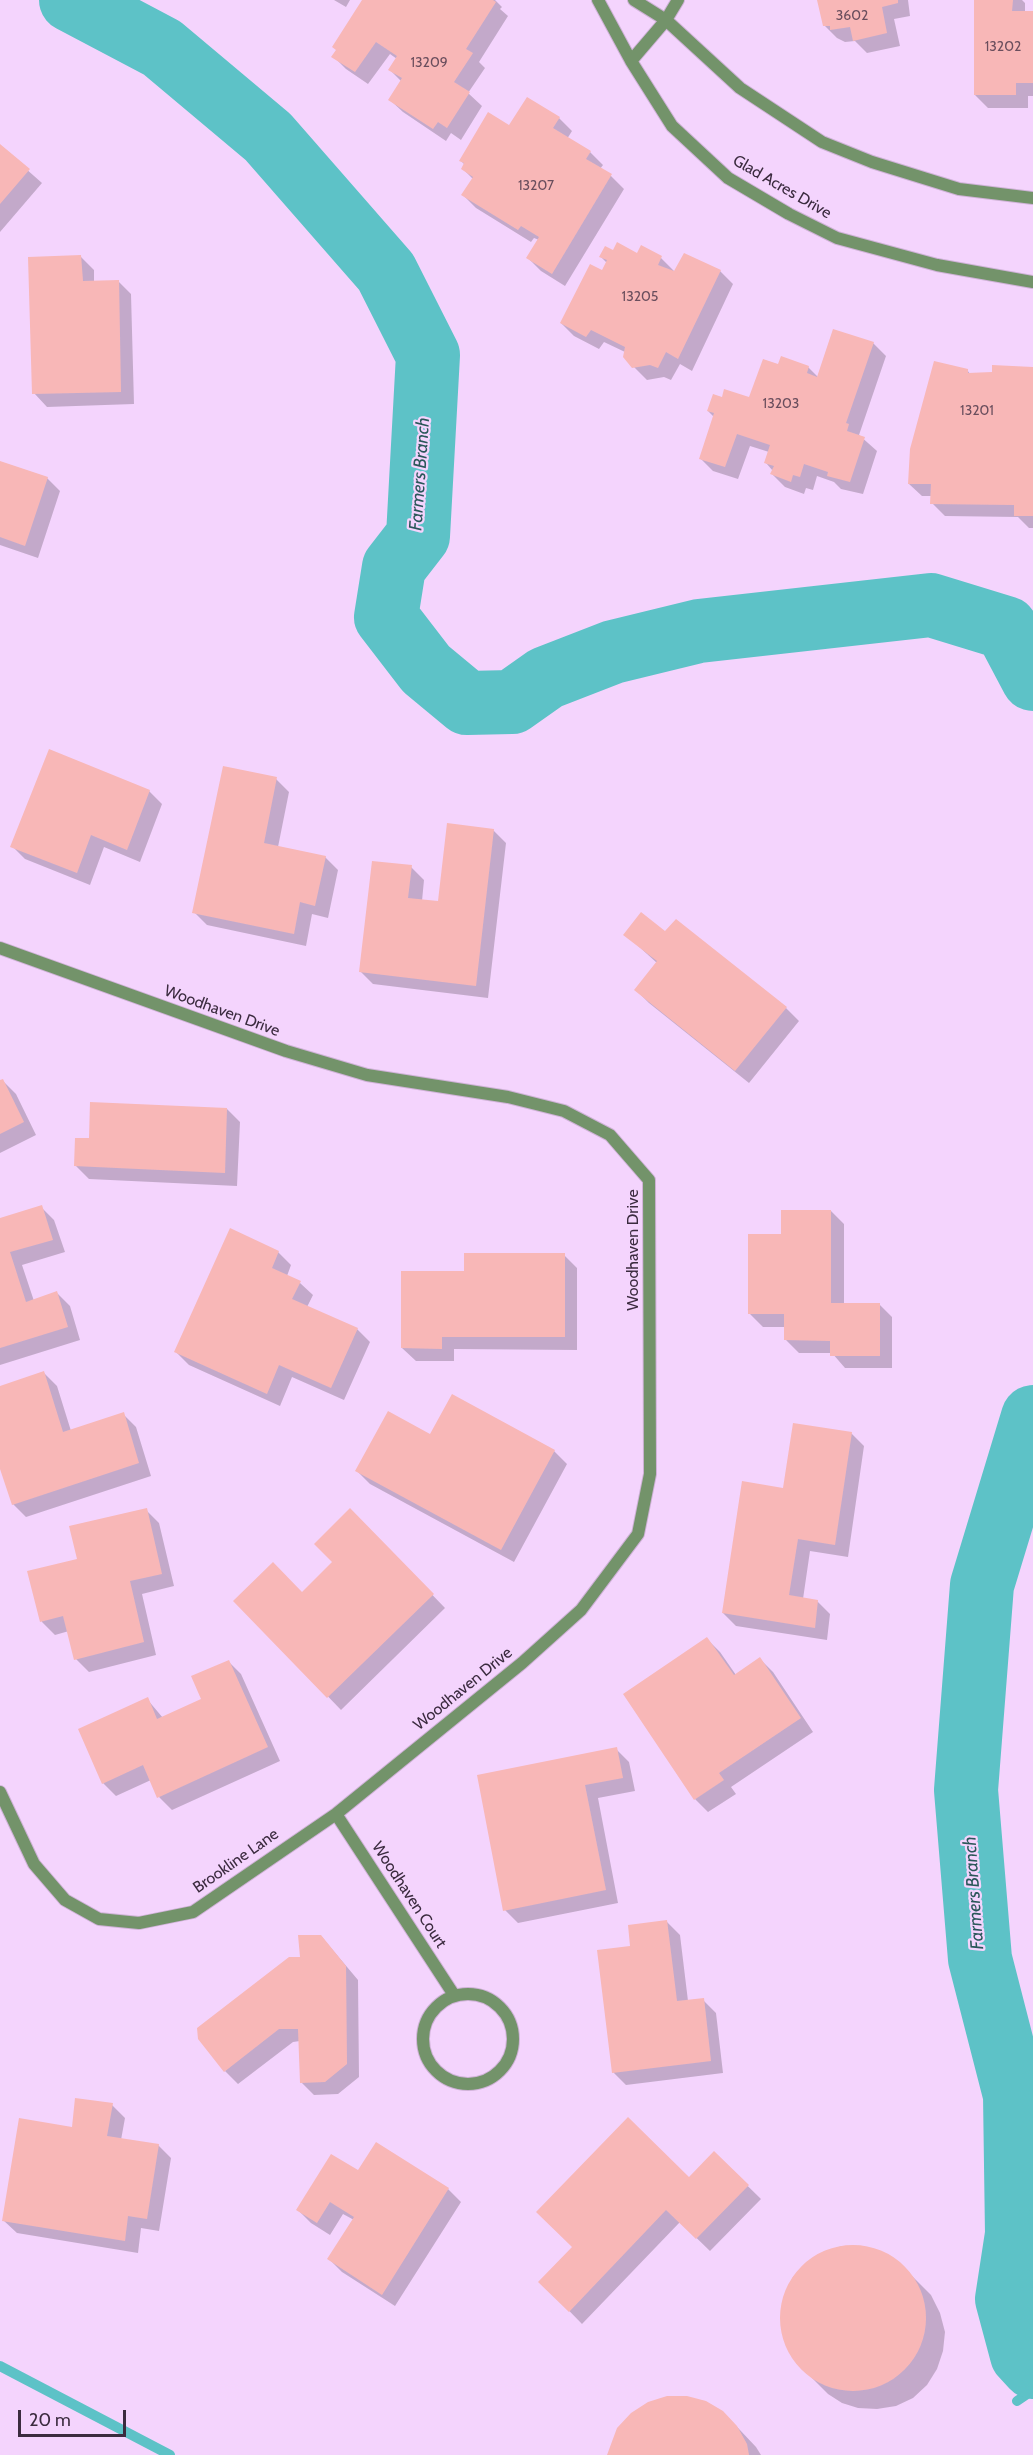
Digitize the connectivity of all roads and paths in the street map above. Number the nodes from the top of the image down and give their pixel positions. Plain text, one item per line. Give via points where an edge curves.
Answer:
1 (598, 0) edge
2 (634, 0) edge
3 (678, 0) edge
4 (666, 20) junction
5 (631, 61) junction
6 (1033, 198) edge
7 (1033, 282) edge
8 (0, 948) edge
9 (0, 1792) edge
10 (336, 1814) junction
11 (454, 1995) junction

1 - 5 street, Glad Acres Drive
2 - 4 street
3 - 4 street
4 - 5 street
4 - 6 street via 740,88 822,142 959,189
5 - 7 street, Glad Acres Drive via 672,126 728,178 789,214 837,238 938,265
8 - 10 street, Woodhaven Drive via 286,1052 367,1075 508,1097 564,1111 610,1135 649,1180 650,1474 639,1534 581,1610
9 - 10 street, Brookline Lane via 34,1864 65,1899 99,1919 139,1923 193,1912
10 - 11 street, Woodhaven Court
11 - 11 street via 484,1996 497,2003 513,2028 514,2043 501,2071 474,2084 459,2084 446,2078 430,2062 423,2041 430,2013

